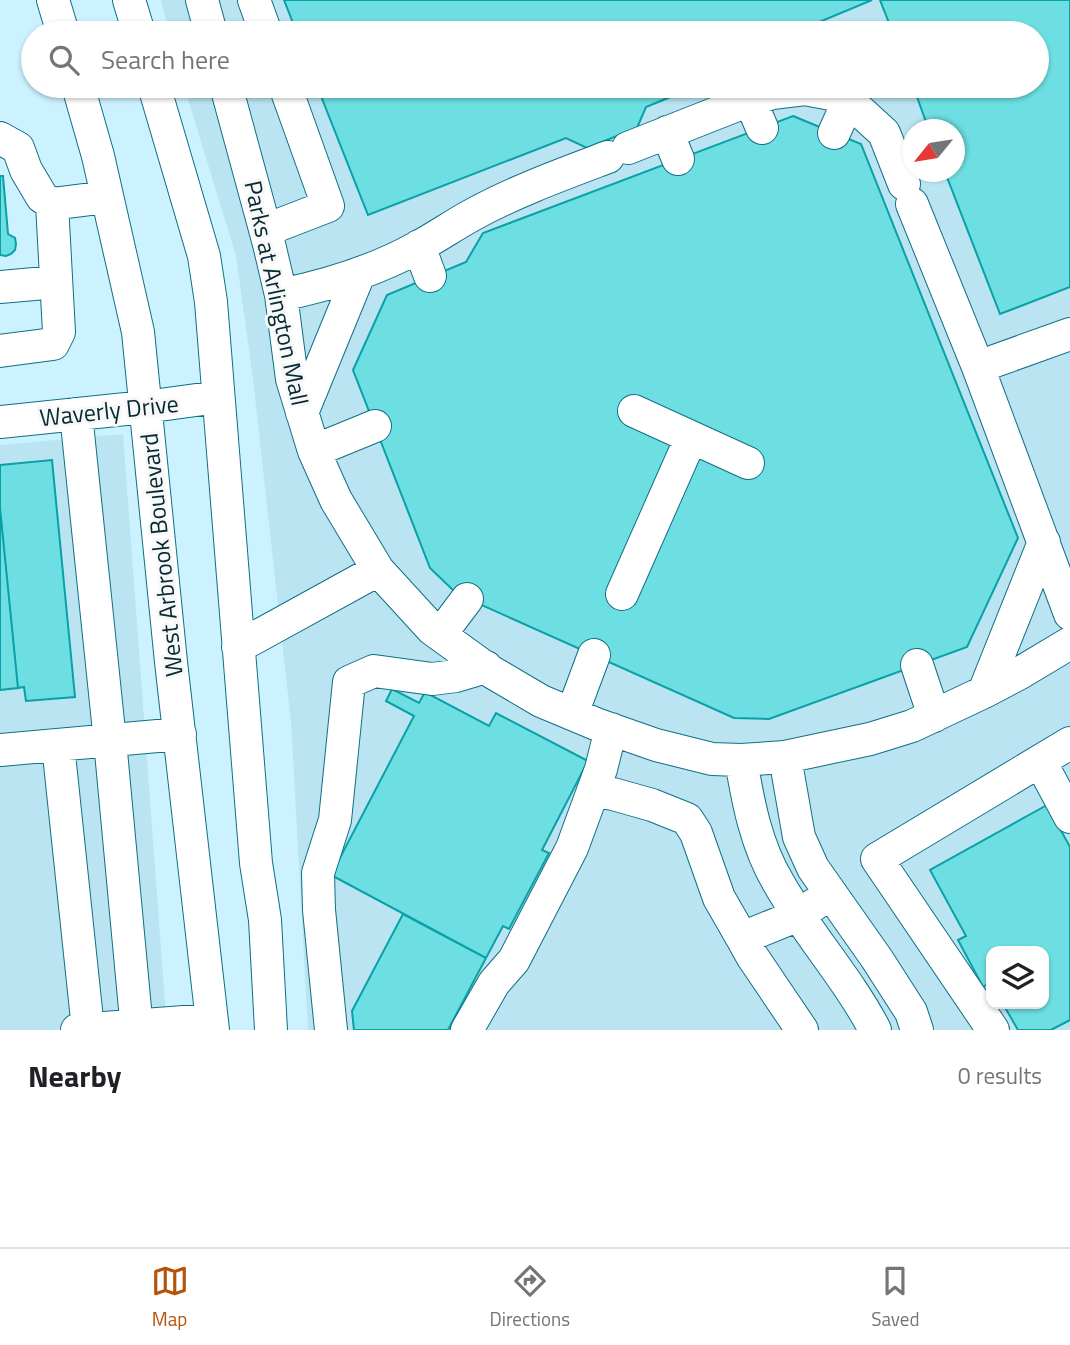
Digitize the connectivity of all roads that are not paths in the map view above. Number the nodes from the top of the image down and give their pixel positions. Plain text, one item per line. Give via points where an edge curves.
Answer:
1 (53, 0) edge
2 (129, 0) edge
3 (254, 0) edge
4 (59, 21) edge
5 (135, 21) edge
6 (262, 21) edge
7 (81, 98) edge
8 (158, 98) edge
9 (229, 98) edge
10 (289, 98) edge
11 (768, 98) edge
12 (840, 98) edge
13 (848, 102) junction
14 (834, 133) dead end
15 (0, 138) edge
16 (107, 197) junction
17 (52, 204) junction
18 (266, 230) junction
19 (419, 246) junction
20 (359, 274) junction
21 (430, 276) dead end
22 (56, 282) junction
23 (0, 287) edge
24 (281, 295) junction
25 (1070, 334) edge
26 (0, 351) edge
27 (978, 368) junction
28 (218, 397) junction
29 (145, 407) junction
30 (634, 411) dead end
31 (302, 413) junction
32 (76, 414) junction
33 (0, 422) edge
34 (375, 426) dead end
35 (691, 438) junction
36 (314, 451) junction
37 (748, 463) dead end
38 (1044, 542) junction
39 (378, 570) junction
40 (622, 594) dead end
41 (467, 599) dead end
42 (1070, 614) edge
43 (440, 635) junction
44 (1070, 643) edge
45 (238, 647) junction
46 (593, 656) dead end
47 (917, 665) dead end
48 (486, 667) junction
49 (984, 692) junction
50 (572, 714) junction
51 (934, 716) junction
52 (611, 729) junction
53 (180, 734) junction
54 (110, 741) junction
55 (1070, 743) edge
56 (58, 745) junction
57 (0, 750) edge
58 (785, 757) junction
59 (741, 760) junction
60 (1040, 761) junction
61 (593, 792) junction
62 (1070, 817) edge
63 (831, 893) junction
64 (799, 915) junction
65 (742, 938) junction
66 (212, 1025) edge
67 (136, 1028) edge
68 (88, 1029) edge
69 (77, 1030) edge
70 (271, 1030) edge
71 (331, 1030) edge
72 (467, 1030) edge
73 (802, 1030) edge
74 (875, 1030) edge
75 (916, 1030) edge
76 (993, 1030) edge

1 - 4 street
2 - 5 street
3 - 6 street
7 - 16 street, West Arbrook Boulevard
8 - 28 street via 204,256
9 - 18 street, Parks at Arlington Mall
10 - 18 street via 328,206
11 - 19 street via 756,114 673,146 607,164 517,207 473,214
12 - 13 street
13 - 14 street
13 - 27 street via 884,133 912,238 948,328
15 - 17 street via 18,148 41,197
16 - 17 street
16 - 29 street, West Arbrook Boulevard via 138,332
17 - 22 street
18 - 24 street, Parks at Arlington Mall
19 - 20 street
19 - 21 street
20 - 24 street
20 - 31 street
22 - 23 street
22 - 26 street via 59,332 53,344
24 - 31 street, Parks at Arlington Mall via 292,379
25 - 27 street
27 - 38 street via 980,408 1010,487
28 - 29 street, Waverly Drive
28 - 45 street
29 - 32 street, Waverly Drive
29 - 53 street, West Arbrook Boulevard
30 - 35 street
31 - 36 street, Parks at Arlington Mall
32 - 33 street, Waverly Drive
32 - 54 street
34 - 36 street
35 - 37 street
35 - 40 street
36 - 39 street, Parks at Arlington Mall via 336,500
38 - 42 street
38 - 49 street
39 - 43 street, Parks at Arlington Mall
39 - 45 street
41 - 43 street
43 - 48 street, Parks at Arlington Mall
44 - 49 street, Parks at Arlington Mall
45 - 70 street
46 - 50 street
47 - 51 street
48 - 50 street, Parks at Arlington Mall
48 - 71 street via 432,679 374,671 349,682 335,820 318,873
49 - 51 street, Parks at Arlington Mall
50 - 52 street, Parks at Arlington Mall
51 - 58 street, Parks at Arlington Mall via 870,739
52 - 59 street, Parks at Arlington Mall via 712,759
52 - 61 street
53 - 54 street
53 - 66 street, West Arbrook Boulevard
54 - 56 street
54 - 67 street
55 - 60 street
56 - 57 street
56 - 68 street
58 - 59 street, Parks at Arlington Mall
58 - 63 street via 799,837
59 - 64 street via 761,847
60 - 62 street
60 - 76 street via 877,859
61 - 65 street via 652,805 687,819 719,898
61 - 72 street via 572,848 514,960
63 - 64 street
63 - 75 street via 911,1012
64 - 65 street
64 - 74 street
65 - 73 street
66 - 67 street
67 - 68 street
68 - 69 street

